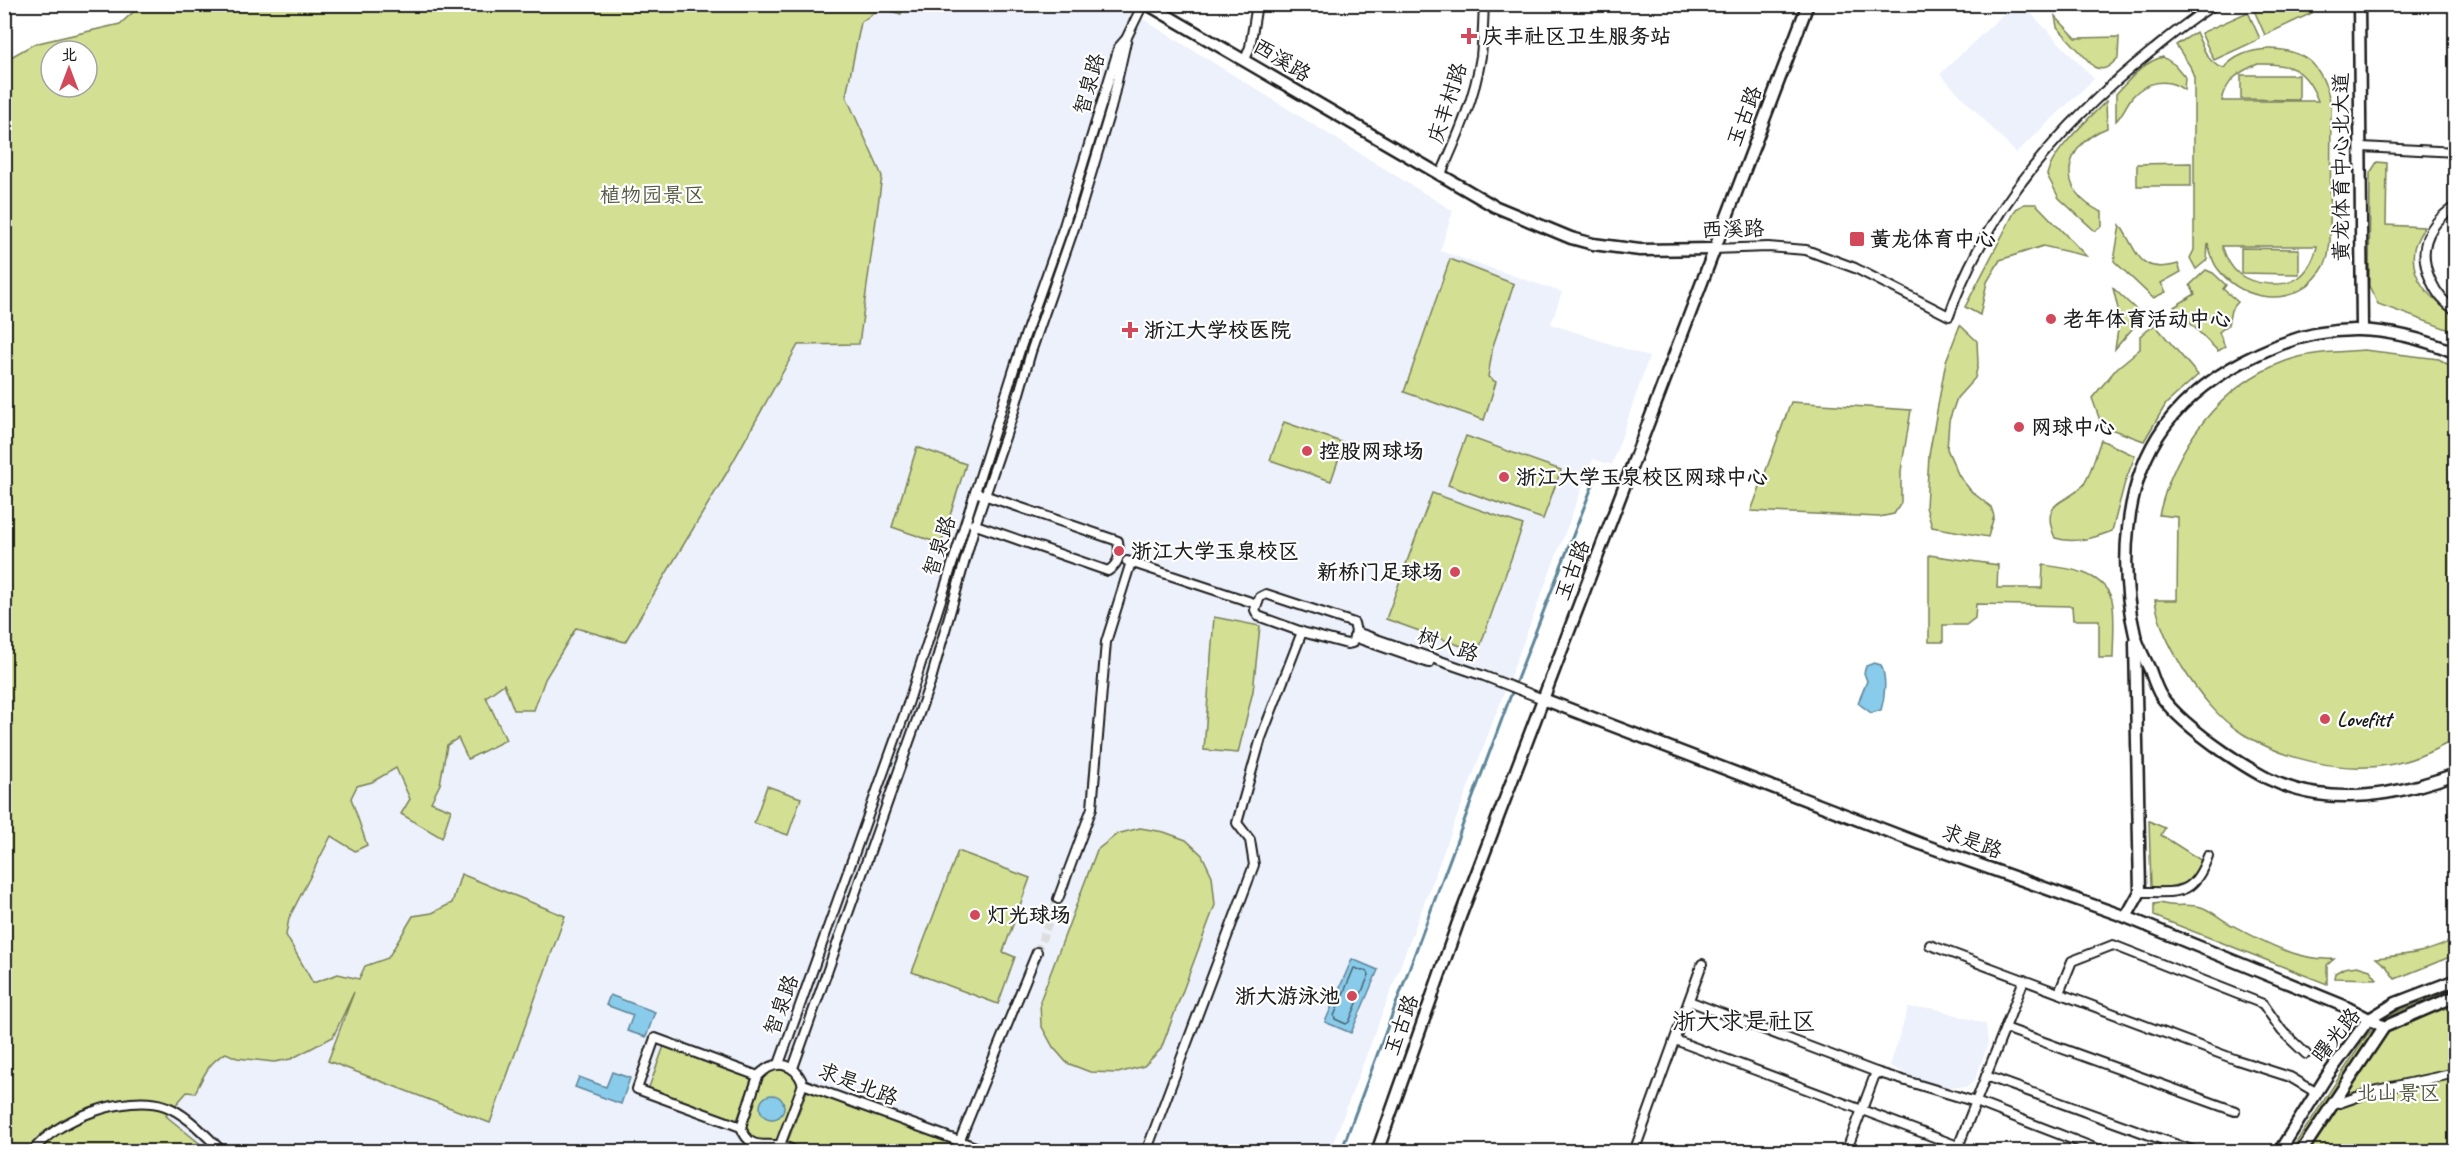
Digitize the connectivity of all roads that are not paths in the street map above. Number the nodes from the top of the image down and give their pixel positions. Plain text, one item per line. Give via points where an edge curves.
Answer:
1 (1145, 4) edge
2 (1257, 4) edge
3 (1484, 4) edge
4 (1808, 4) edge
5 (2216, 4) edge
6 (2359, 4) edge
7 (1127, 38) junction
8 (1245, 60) junction
9 (2362, 147) junction
10 (2456, 152) edge
11 (1440, 176) junction
12 (2456, 206) edge
13 (1713, 249) junction
14 (2456, 310) edge
15 (2362, 329) junction
16 (2456, 353) edge
17 (975, 492) junction
18 (986, 496) junction
19 (966, 522) junction
20 (975, 525) junction
21 (1120, 558) junction
22 (1131, 562) junction
23 (1257, 604) junction
24 (1302, 632) junction
25 (1355, 635) junction
26 (2135, 637) junction
27 (1543, 699) junction
28 (2456, 774) edge
29 (2208, 856) dead end
30 (2140, 892) junction
31 (1058, 899) tunnel mouth
32 (2126, 917) junction
33 (1930, 945) dead end
34 (1037, 952) tunnel mouth
35 (1702, 964) dead end
36 (2024, 980) junction
37 (2456, 980) edge
38 (2059, 993) junction
39 (2456, 996) edge
40 (1689, 1000) junction
41 (2368, 1020) junction
42 (2005, 1028) junction
43 (2384, 1028) junction
44 (1675, 1040) junction
45 (2306, 1054) dead end
46 (779, 1064) junction
47 (793, 1068) junction
48 (1876, 1072) junction
49 (2456, 1073) edge
50 (758, 1076) junction
51 (1986, 1076) junction
52 (803, 1084) junction
53 (2316, 1093) junction
54 (1976, 1102) junction
55 (2329, 1106) junction
56 (1861, 1111) junction
57 (2235, 1111) dead end
58 (741, 1127) junction
59 (960, 1141) junction
60 (780, 1145) junction
61 (755, 1148) edge
62 (1957, 1149) edge
63 (2194, 1151) edge
64 (32, 1152) edge
65 (223, 1152) edge
66 (796, 1152) edge
67 (956, 1152) edge
68 (989, 1152) edge
69 (1146, 1152) edge
70 (1377, 1152) edge
71 (1634, 1152) edge
72 (1846, 1152) edge
73 (2105, 1152) edge
74 (2279, 1152) edge
75 (2301, 1152) edge

1 - 7 street, 智泉路
1 - 8 main road, 西溪路
2 - 8 street
3 - 11 street, 庆丰村路 via 1475,81
4 - 13 main road, 玉古路
5 - 13 street, 西溪路 via 2121,75 2048,149 2003,206 1950,316 1855,268 1806,250
6 - 9 main road, 黄龙体育中心北大道
7 - 17 street, 智泉路 via 1119,46
7 - 18 street, 智泉路 via 1080,212
8 - 11 main road, 西溪路
9 - 10 street
9 - 15 main road, 黄龙体育中心北大道
11 - 13 main road, 西溪路 via 1494,206 1571,238 1640,250
12 - 14 street via 2433,225 2424,244 2424,267 2435,289
13 - 27 main road, 玉古路
15 - 16 main road via 2407,335
15 - 26 main road via 2308,334 2231,366 2215,376 2164,426 2147,458 2129,512 2125,548
17 - 18 street
17 - 19 street, 智泉路
18 - 20 street, 智泉路
18 - 21 street via 1118,542
19 - 20 street
19 - 46 street, 智泉路 via 908,704
20 - 21 street via 1108,571
20 - 47 street, 智泉路 via 930,683
21 - 22 street
22 - 23 street
22 - 31 street via 1106,642 1092,808
23 - 24 street via 1258,616
23 - 25 street via 1266,594 1354,623
24 - 25 street via 1347,644 1352,643
24 - 69 street via 1261,738 1237,823 1250,840 1254,865
25 - 27 street, 树人路
26 - 28 main road via 2162,696 2198,734 2268,781 2317,794 2367,796 2407,790
26 - 30 main road
27 - 32 main road, 求是路 via 1921,844
27 - 70 main road, 玉古路
29 - 30 street via 2193,885 2178,892
30 - 32 main road
32 - 41 main road, 求是路 via 2344,1006
33 - 36 street
34 - 59 street
35 - 40 street
36 - 38 street
36 - 42 street
37 - 41 main road, 曙光路 via 2396,1003
38 - 45 street via 2072,961 2113,945 2263,1004 2282,1031
38 - 53 street via 2290,1077
39 - 43 main road, 曙光路
40 - 44 street
40 - 48 street
41 - 43 main road, 求是路
41 - 53 main road, 曙光路
42 - 51 street
42 - 57 street
43 - 55 main road, 曙光路
44 - 56 street
44 - 71 street
46 - 47 street, 求是北路
46 - 50 street via 766,1067
47 - 52 street, 求是北路
48 - 54 street
48 - 56 street
49 - 55 street via 2377,1090
50 - 58 street
50 - 58 street via 655,1038 637,1089
51 - 54 street
51 - 63 street
52 - 59 street, 求是北路
52 - 60 street
53 - 74 main road, 曙光路
54 - 62 street
54 - 73 street
55 - 75 main road, 曙光路
56 - 62 street
56 - 72 street
58 - 61 street
59 - 67 street
59 - 68 street, 求是北路
60 - 61 street
60 - 66 street
64 - 65 street via 64,1124 91,1112 145,1103 177,1112

